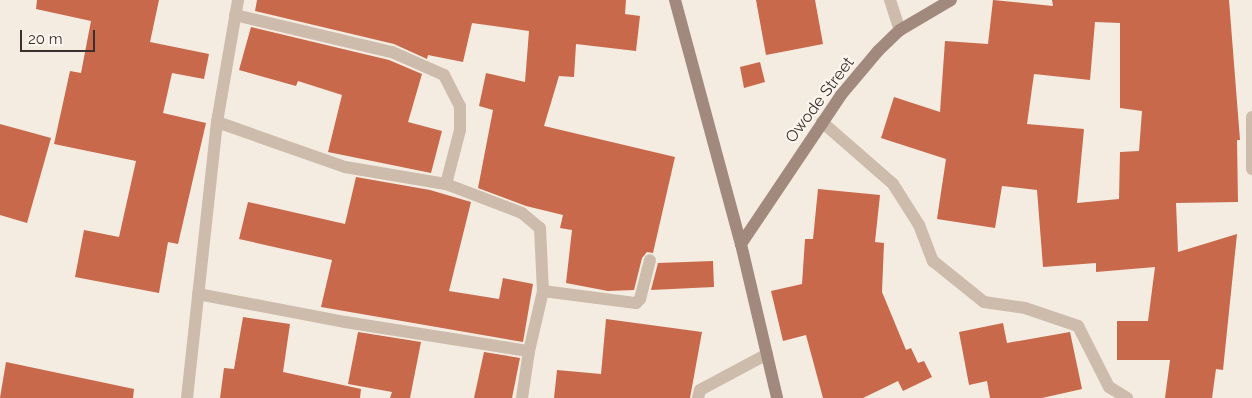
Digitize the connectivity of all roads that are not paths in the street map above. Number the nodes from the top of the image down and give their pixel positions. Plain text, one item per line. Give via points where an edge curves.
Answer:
1 (238, 0) edge
2 (674, 0) edge
3 (890, 0) edge
4 (951, 0) edge
5 (235, 15) junction
6 (900, 30) junction
7 (1252, 117) edge
8 (218, 122) junction
9 (822, 122) junction
10 (1252, 169) edge
11 (446, 184) junction
12 (741, 244) junction
13 (650, 260) dead end
14 (543, 291) junction
15 (198, 294) junction
16 (529, 351) junction
17 (767, 354) junction
18 (187, 398) edge
19 (522, 398) edge
20 (698, 398) edge
21 (777, 398) edge
22 (1127, 398) edge

1 - 5 street
2 - 12 main road
3 - 6 street
4 - 6 main road, Owode Street
5 - 8 street
5 - 11 street via 392,52 444,74 460,106 460,130
6 - 9 main road, Owode Street via 841,95
7 - 10 street
8 - 11 street via 345,167
8 - 15 street
9 - 12 main road, Owode Street
9 - 22 street via 893,184 919,226 933,261 984,302 1025,308 1078,326 1109,387
11 - 14 street via 522,213 540,228
12 - 17 main road
13 - 14 street via 640,299 636,303
14 - 16 street
15 - 16 street via 345,322
15 - 18 street
16 - 19 street
17 - 20 street via 700,390
17 - 21 main road

